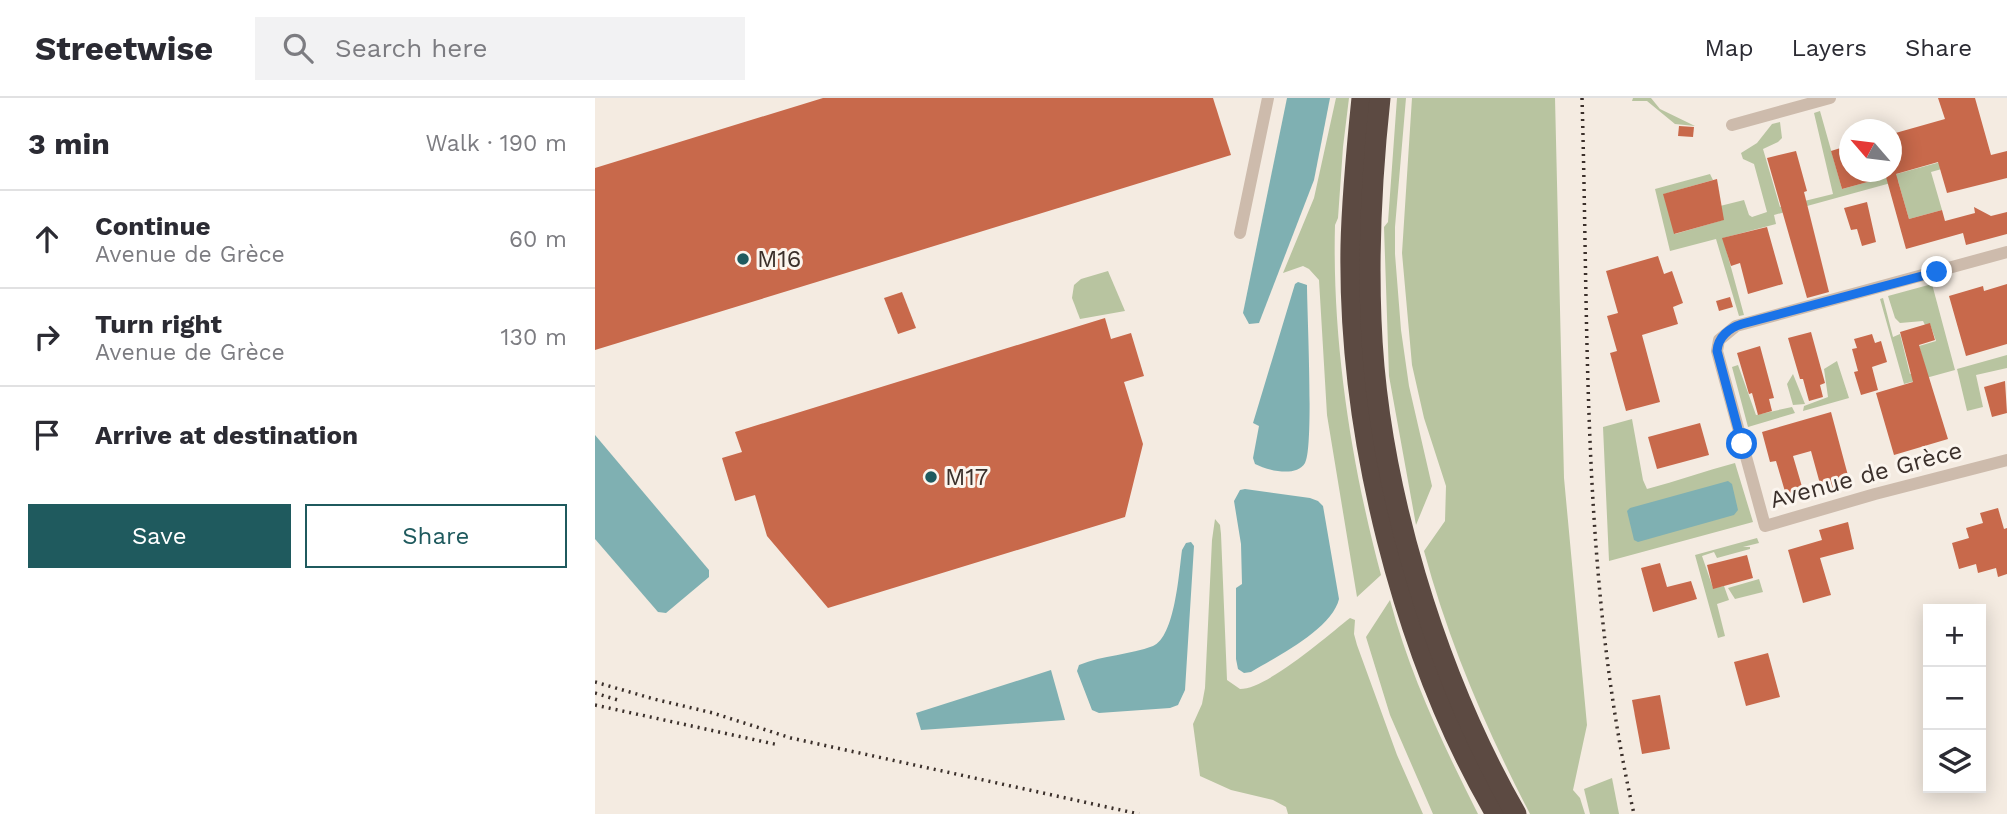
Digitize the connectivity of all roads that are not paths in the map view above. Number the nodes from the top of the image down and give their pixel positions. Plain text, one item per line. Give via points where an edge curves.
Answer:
1 (1268, 98) edge
2 (1362, 98) edge
3 (1380, 98) edge
4 (1830, 98) edge
5 (1732, 125) dead end
6 (1240, 233) dead end
7 (2007, 252) edge
8 (2007, 460) edge
9 (1496, 814) edge
10 (1516, 814) edge

1 - 6 street
2 - 9 highway via 1351,248 1360,395 1374,479 1409,615 1435,687
3 - 10 highway via 1372,179 1371,323 1390,472 1427,611 1452,681
4 - 5 street
7 - 8 street, Avenue de Grèce via 1736,326 1717,345 1765,526

